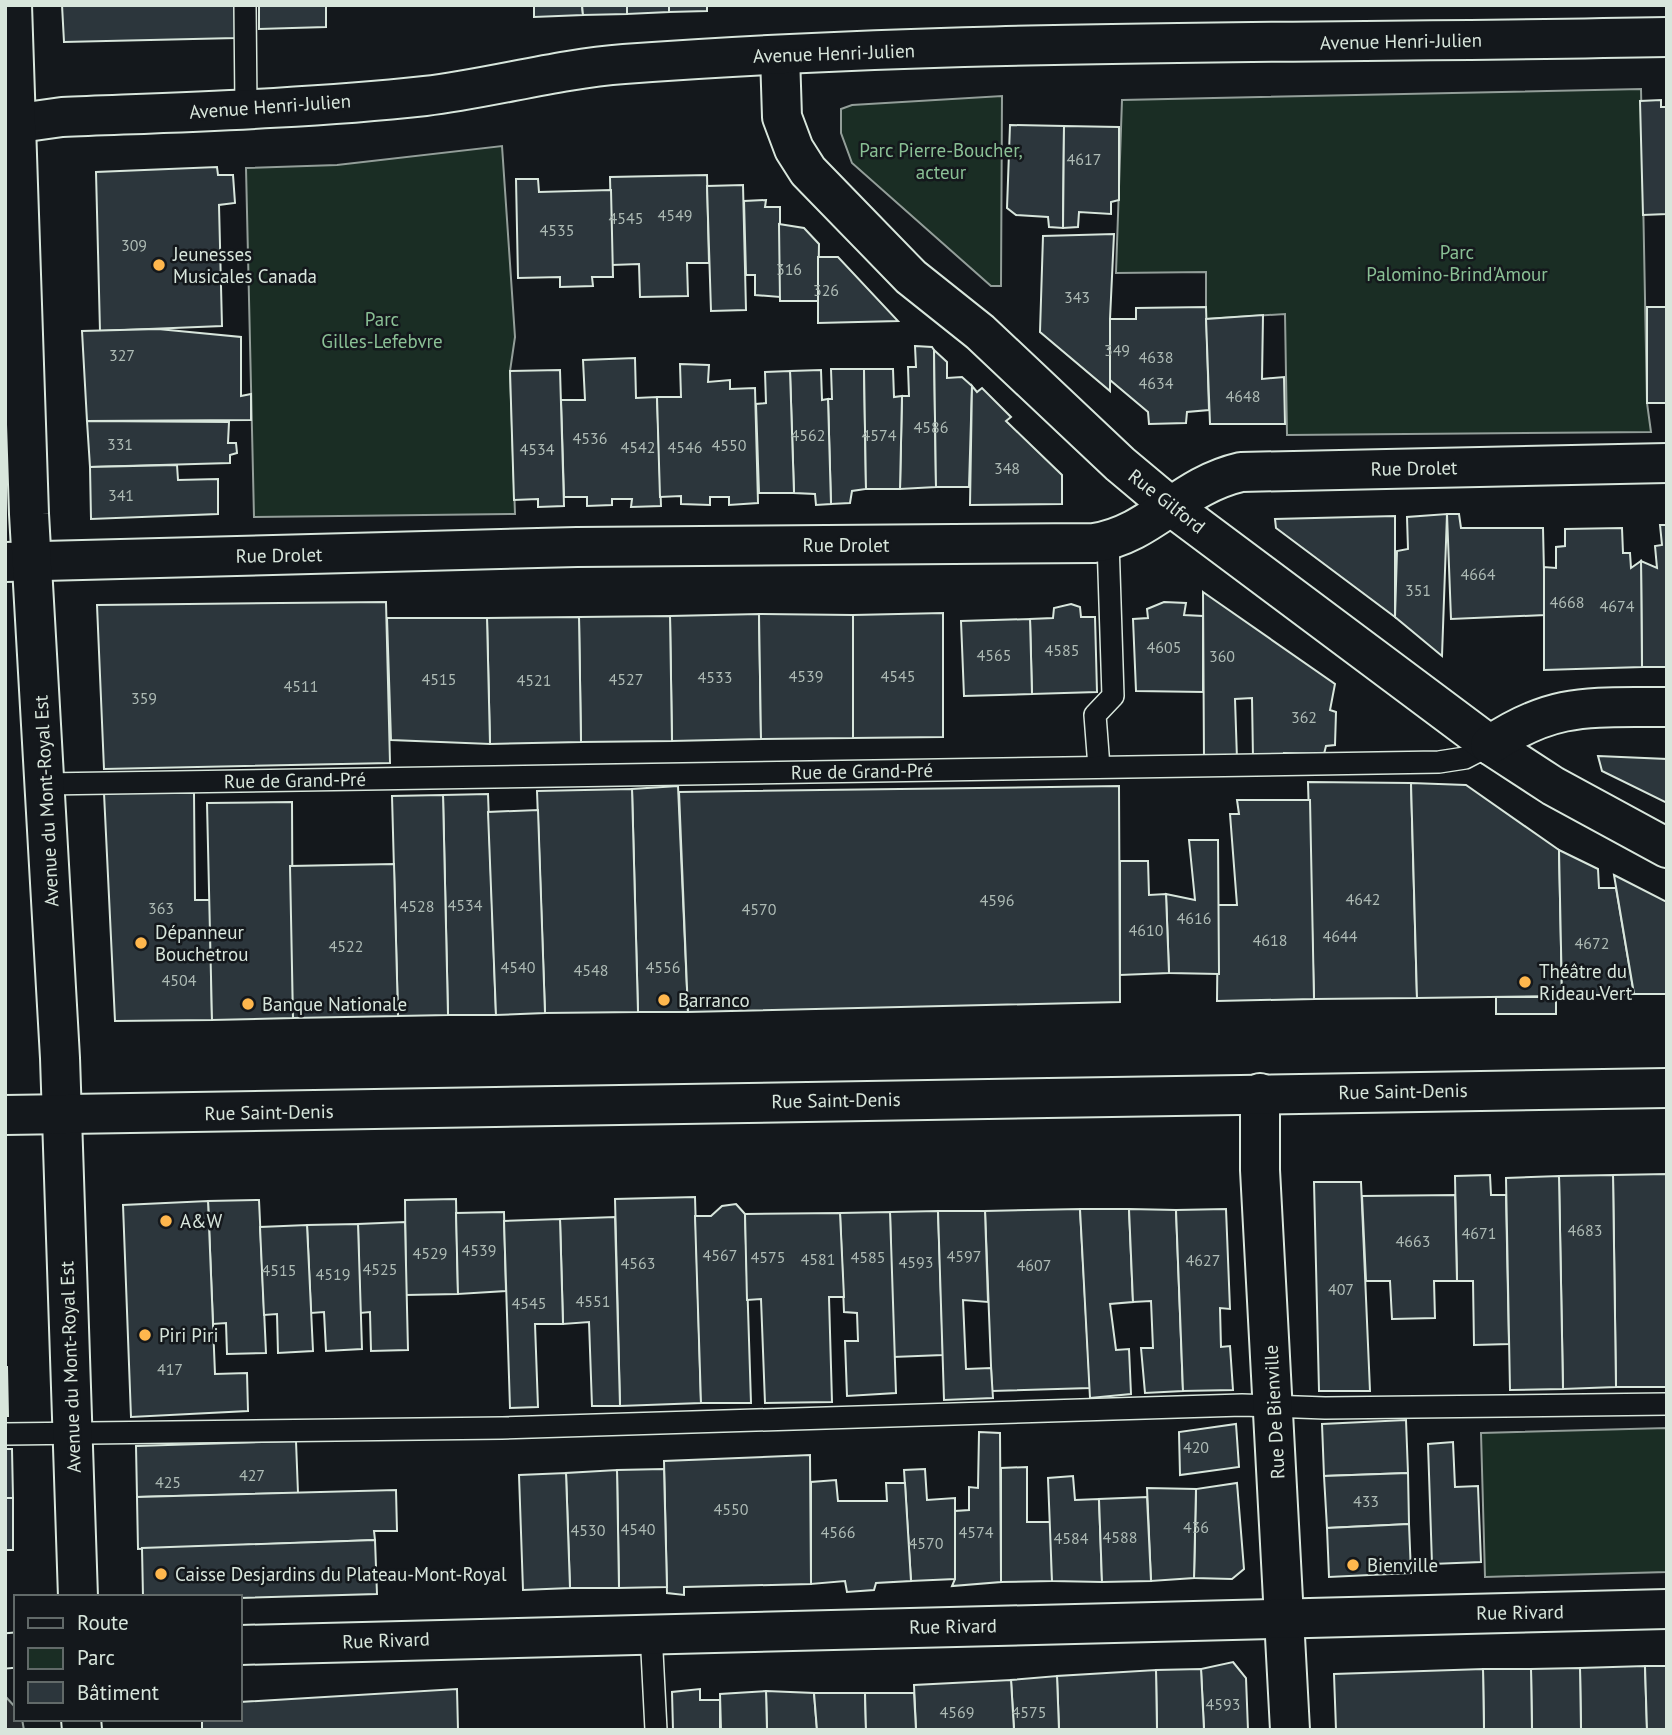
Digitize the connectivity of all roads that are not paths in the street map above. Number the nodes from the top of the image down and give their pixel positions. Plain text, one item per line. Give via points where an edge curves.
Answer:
1 (12, 5) edge
2 (245, 5) edge
3 (1667, 37) edge
4 (780, 55) junction
5 (246, 108) junction
6 (10, 125) edge
7 (1667, 463) edge
8 (1169, 505) junction
9 (1108, 541) junction
10 (19, 562) edge
11 (1667, 707) edge
12 (1490, 746) junction
13 (1099, 767) junction
14 (45, 783) junction
15 (1667, 848) edge
16 (1667, 1088) edge
17 (1260, 1093) junction
18 (5, 1115) edge
19 (60, 1115) junction
20 (1667, 1404) edge
21 (1273, 1407) junction
22 (72, 1432) junction
23 (5, 1434) edge
24 (78, 1595) edge
25 (1667, 1609) edge
26 (1284, 1618) junction
27 (650, 1632) junction
28 (242, 1644) edge
29 (656, 1730) edge
30 (1290, 1730) edge

1 - 6 street, Avenue du Mont-Royal Est
2 - 5 lane
3 - 4 street, Avenue Henri-Julien via 970,47
4 - 5 street, Avenue Henri-Julien via 619,64 456,92
4 - 8 street, Rue Gilford via 782,117 808,171 911,277 980,332
5 - 6 street, Avenue Henri-Julien via 62,117
6 - 10 street, Avenue du Mont-Royal Est
7 - 8 street, Rue Drolet via 1241,472 1215,478
8 - 9 street, Rue Drolet via 1134,532
8 - 12 street, Rue Gilford
9 - 10 street, Rue Drolet via 563,548
9 - 13 lane via 1113,696 1095,715
10 - 14 street, Avenue du Mont-Royal Est
11 - 12 street, Rue de Grand-Pré via 1554,712
12 - 13 lane, Rue de Grand-Pré via 1465,758 1440,762
12 - 15 street, Rue Gilford
13 - 14 lane, Rue de Grand-Pré
14 - 19 street, Avenue du Mont-Royal Est
16 - 17 street, Rue Saint-Denis
17 - 19 street, Rue Saint-Denis
17 - 21 street, Rue De Bienville
18 - 19 street, Rue Saint-Denis
19 - 22 street, Avenue du Mont-Royal Est
20 - 21 lane
21 - 22 lane via 502,1427
21 - 26 street, Rue De Bienville
22 - 23 lane
22 - 24 street, Avenue du Mont-Royal Est
25 - 26 street, Rue Rivard
26 - 27 street, Rue Rivard
26 - 30 street, Rue De Bienville
27 - 28 street, Rue Rivard
27 - 29 lane

